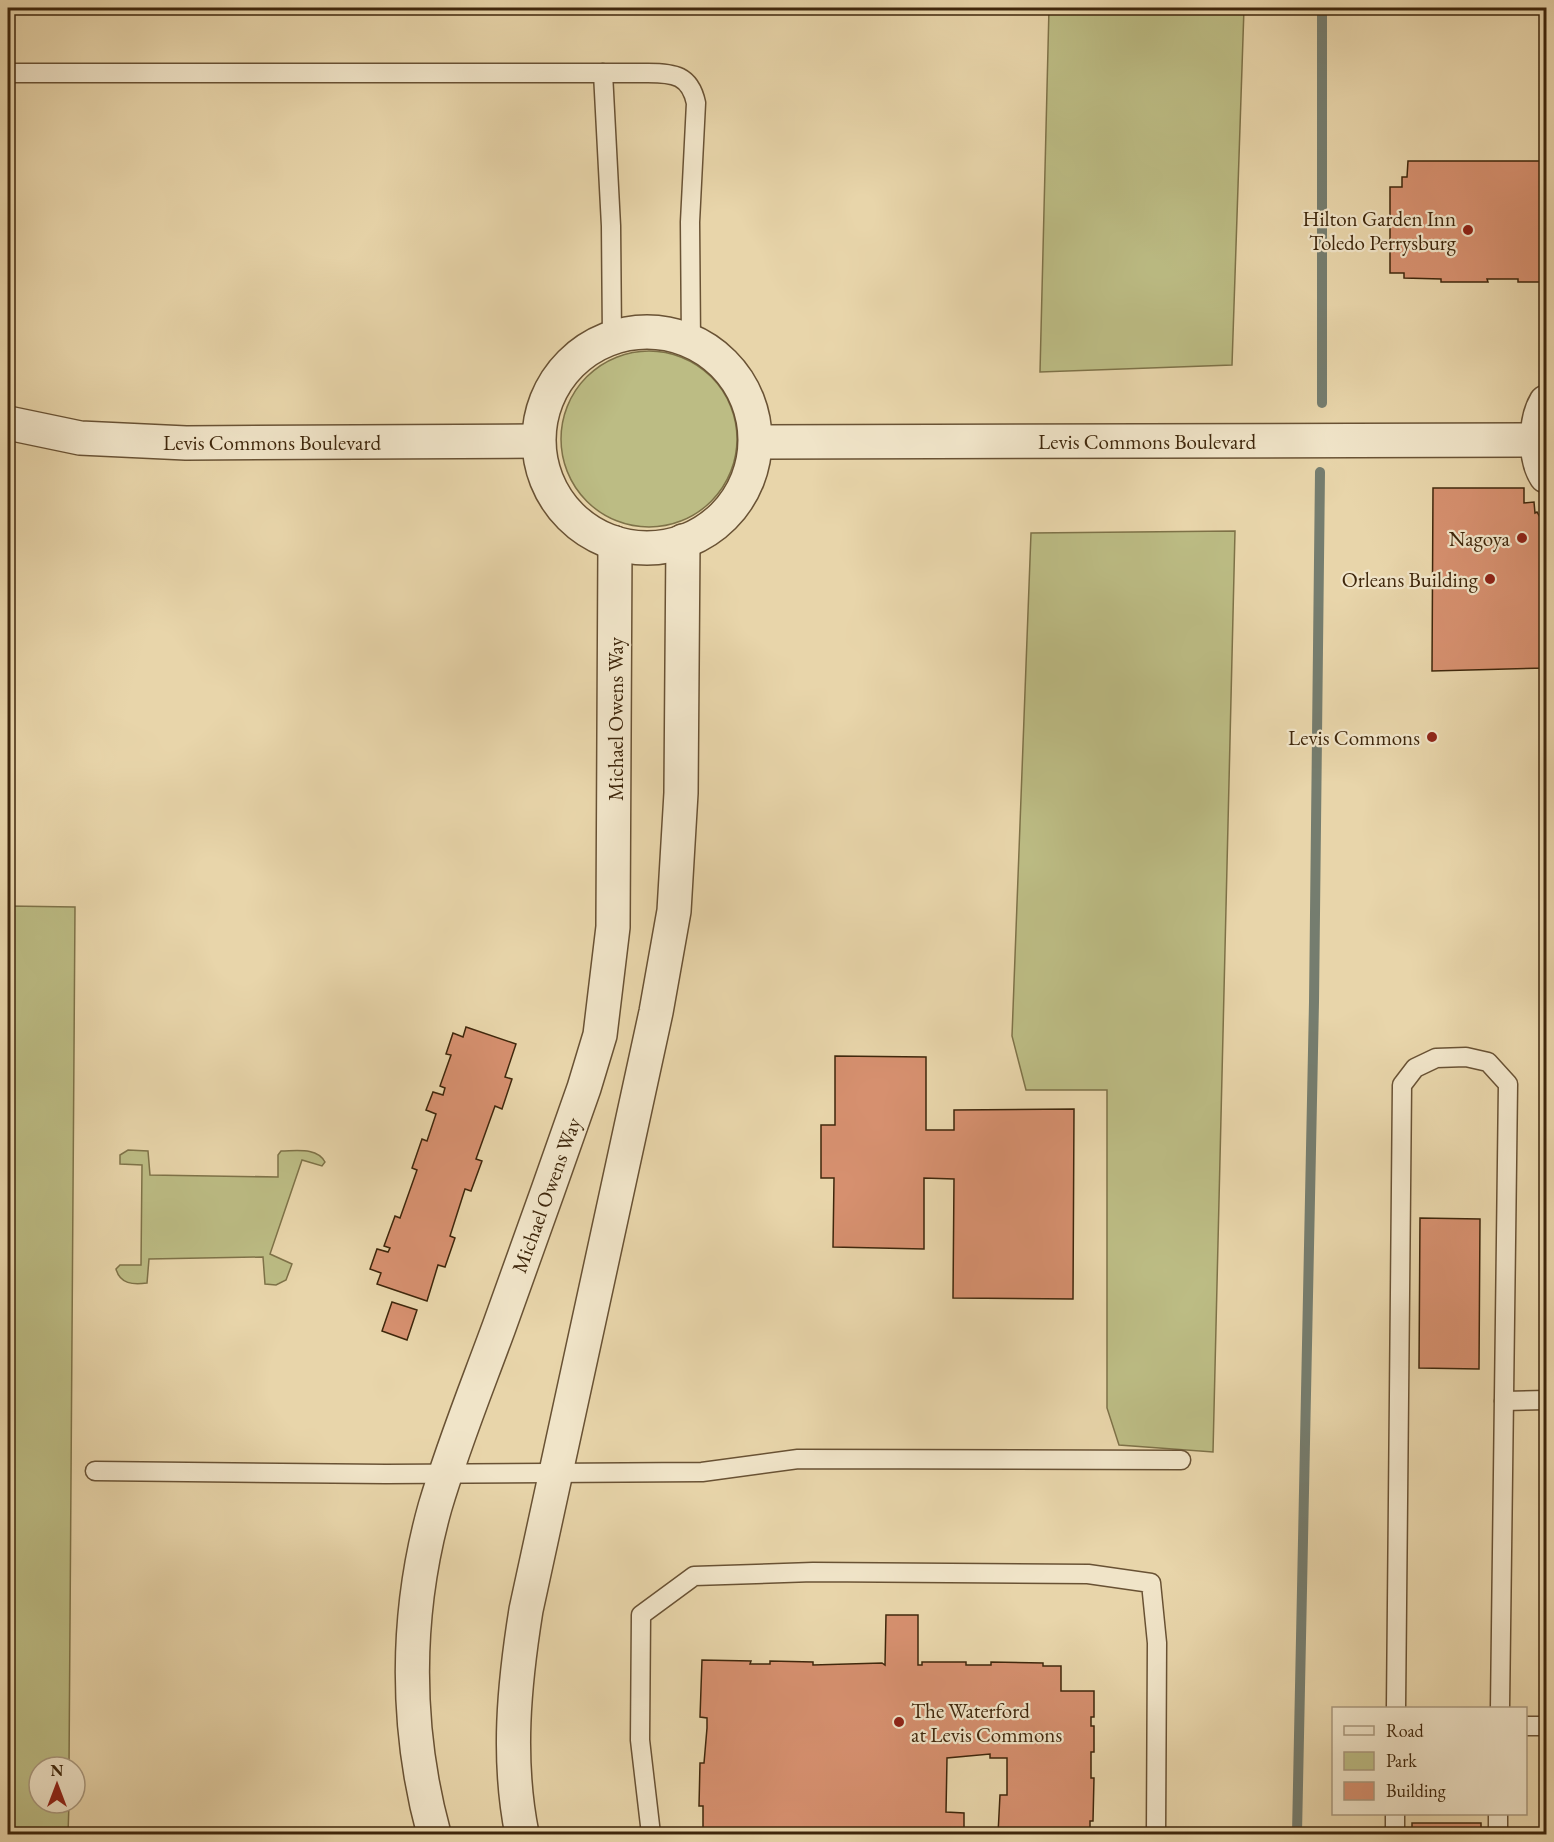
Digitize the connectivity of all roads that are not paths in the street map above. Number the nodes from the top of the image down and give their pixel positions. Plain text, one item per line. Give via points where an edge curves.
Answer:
1 (8, 73) edge
2 (603, 73) junction
3 (612, 338) junction
4 (691, 342) junction
5 (1546, 402) edge
6 (8, 423) edge
7 (1537, 440) junction
8 (537, 441) junction
9 (756, 442) junction
10 (1546, 476) edge
11 (683, 541) junction
12 (615, 543) junction
13 (1546, 1400) edge
14 (1504, 1401) junction
15 (1181, 1460) dead end
16 (95, 1471) dead end
17 (555, 1473) junction
18 (447, 1474) junction
19 (1396, 1707) edge
20 (1500, 1707) edge
21 (1527, 1726) edge
22 (1546, 1726) edge
23 (1395, 1815) edge
24 (1498, 1815) edge
25 (434, 1834) edge
26 (522, 1834) edge
27 (651, 1834) edge
28 (1156, 1834) edge
29 (1395, 1834) edge
30 (1498, 1834) edge

1 - 2 lane
2 - 3 lane
2 - 4 lane via 672,73 688,82 693,92 696,129 690,222
3 - 4 street via 643,332 676,335
3 - 8 street via 574,360 550,390
4 - 9 street via 716,357 741,384 754,421
5 - 7 street
6 - 8 street, Levis Commons Boulevard via 80,438 186,444
7 - 9 street, Levis Commons Boulevard
7 - 10 street
8 - 12 street via 544,472 570,518
9 - 11 street via 754,462 732,507 705,531
11 - 12 street via 658,548
11 - 17 street via 681,793 674,911 656,1012
12 - 18 street, Michael Owens Way via 613,927 600,1035
13 - 14 lane
14 - 19 lane via 1508,1084 1488,1062 1466,1057 1436,1058 1415,1068 1402,1085
14 - 20 lane
15 - 17 lane via 798,1459 702,1472
16 - 18 lane
17 - 18 lane
17 - 26 street via 526,1610 514,1697 512,1742
18 - 25 street, Michael Owens Way via 426,1547 411,1662 418,1764
21 - 22 lane
23 - 29 lane
24 - 30 lane
27 - 28 lane via 640,1740 641,1615 694,1576 813,1572 1088,1574 1151,1583 1157,1643

